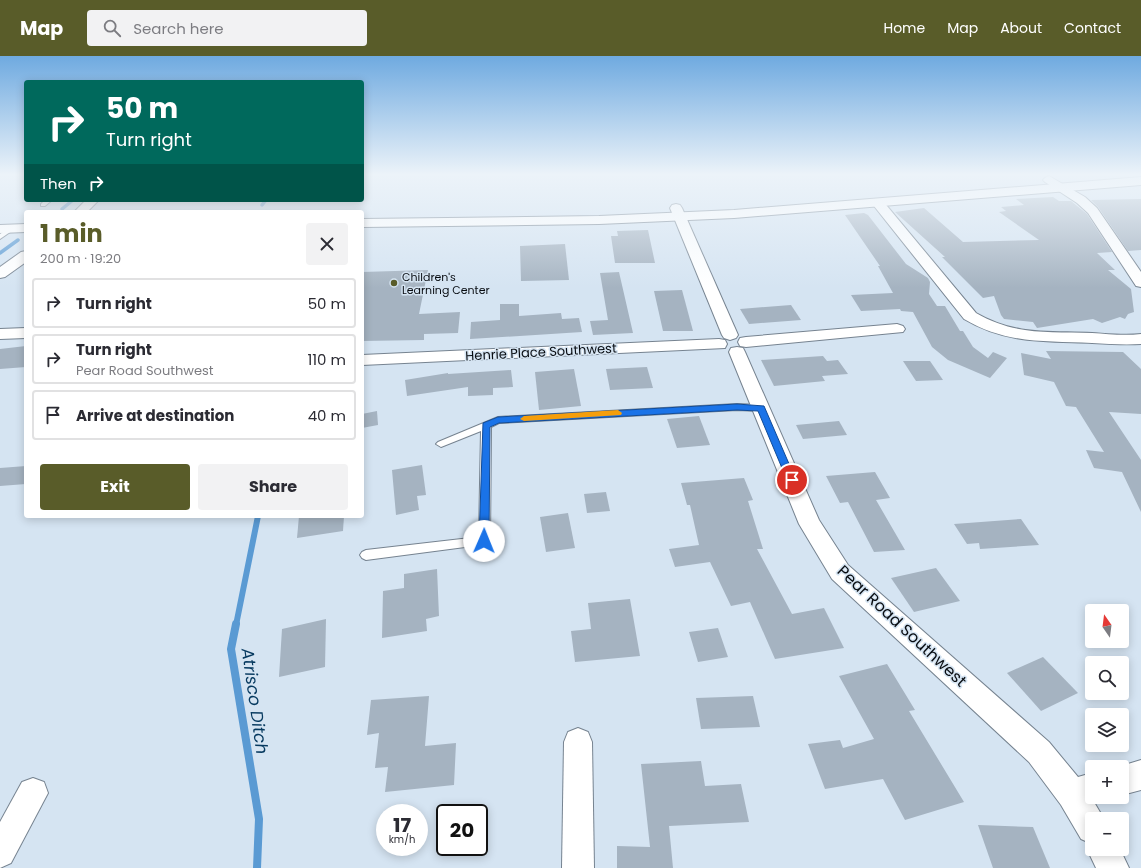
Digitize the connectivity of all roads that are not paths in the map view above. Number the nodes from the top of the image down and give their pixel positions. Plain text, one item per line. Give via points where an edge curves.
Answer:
1 (678, 212) edge
2 (537, 213) edge
3 (652, 213) edge
4 (886, 213) edge
5 (1094, 213) edge
6 (364, 214) edge
7 (0, 219) edge
8 (24, 219) edge
9 (364, 223) edge
10 (13, 228) edge
11 (0, 237) edge
12 (24, 256) edge
13 (0, 274) edge
14 (1141, 283) edge
15 (897, 329) dead end
16 (24, 333) edge
17 (0, 334) edge
18 (1141, 339) edge
19 (733, 343) junction
20 (364, 360) edge
21 (761, 408) junction
22 (486, 425) junction
23 (441, 444) dead end
24 (366, 555) dead end
25 (578, 742) dead end
26 (1141, 775) edge
27 (1129, 778) edge
28 (1082, 791) edge
29 (33, 793) dead end
30 (1088, 812) edge
31 (0, 852) edge
32 (1107, 856) edge
33 (578, 868) edge
34 (1113, 868) edge

1 - 19 street, Pear Road Southwest
2 - 6 main road
3 - 9 main road
4 - 18 street via 970,316 983,325 1002,332 1026,336
5 - 14 street
7 - 8 main road
10 - 11 lane
12 - 13 street
15 - 19 street, Henrie Place Southwest
16 - 17 street
19 - 20 street, Henrie Place Southwest
19 - 21 street, Pear Road Southwest
21 - 22 lane via 737,407 498,420
21 - 28 street, Pear Road Southwest via 810,524 840,572
22 - 23 lane
22 - 24 lane via 484,541
25 - 33 street
26 - 27 street
28 - 30 street, Pear Road Southwest
29 - 31 street
32 - 34 street

